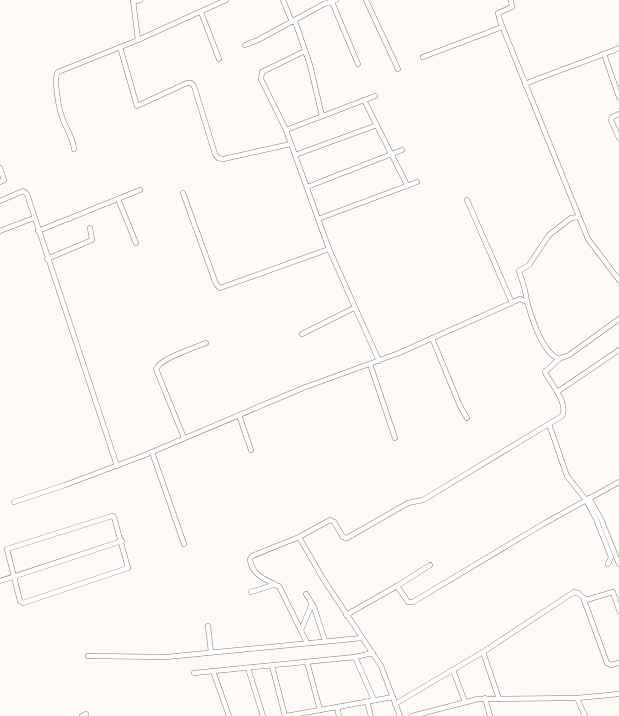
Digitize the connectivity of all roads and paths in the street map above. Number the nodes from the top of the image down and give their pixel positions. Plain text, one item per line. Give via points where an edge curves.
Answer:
1 (140, 0) edge
2 (212, 0) edge
3 (226, 0) edge
4 (283, 0) edge
5 (366, 0) edge
6 (511, 0) edge
7 (133, 1) edge
8 (334, 1) edge
9 (323, 2) edge
10 (214, 6) junction
11 (201, 12) junction
12 (293, 21) junction
13 (502, 27) junction
14 (138, 40) junction
15 (245, 45) dead end
16 (120, 47) junction
17 (619, 48) edge
18 (305, 51) junction
19 (604, 54) junction
20 (423, 57) dead end
21 (219, 59) dead end
22 (358, 64) dead end
23 (398, 69) dead end
24 (525, 84) junction
25 (375, 96) dead end
26 (619, 97) edge
27 (364, 100) junction
28 (619, 114) edge
29 (322, 116) junction
30 (377, 125) junction
31 (286, 130) junction
32 (619, 138) edge
33 (291, 144) junction
34 (74, 149) dead end
35 (402, 150) dead end
36 (393, 154) junction
37 (295, 155) junction
38 (0, 168) edge
39 (0, 182) edge
40 (417, 182) dead end
41 (407, 185) junction
42 (307, 187) junction
43 (140, 190) dead end
44 (183, 193) dead end
45 (118, 199) junction
46 (467, 200) dead end
47 (0, 201) edge
48 (578, 217) junction
49 (34, 218) junction
50 (318, 218) junction
51 (90, 228) dead end
52 (0, 231) edge
53 (38, 231) junction
54 (136, 243) dead end
55 (329, 249) junction
56 (47, 259) junction
57 (619, 280) edge
58 (527, 302) junction
59 (512, 303) junction
60 (354, 308) junction
61 (619, 319) edge
62 (302, 334) dead end
63 (432, 338) junction
64 (206, 343) dead end
65 (619, 350) edge
66 (559, 359) junction
67 (379, 361) junction
68 (370, 364) junction
69 (557, 392) junction
70 (239, 415) junction
71 (467, 418) dead end
72 (549, 424) junction
73 (184, 438) junction
74 (395, 438) dead end
75 (251, 450) dead end
76 (152, 452) junction
77 (117, 466) junction
78 (619, 482) edge
79 (587, 499) junction
80 (14, 502) dead end
81 (299, 537) junction
82 (122, 541) junction
83 (184, 544) dead end
84 (608, 564) dead end
85 (619, 564) edge
86 (430, 565) dead end
87 (14, 577) junction
88 (0, 581) edge
89 (275, 584) junction
90 (397, 586) junction
91 (251, 592) dead end
92 (306, 594) dead end
93 (584, 600) junction
94 (312, 604) junction
95 (619, 610) edge
96 (346, 615) junction
97 (208, 626) dead end
98 (301, 630) junction
99 (362, 638) junction
100 (325, 641) junction
101 (307, 644) junction
102 (211, 652) junction
103 (483, 652) junction
104 (373, 653) junction
105 (88, 656) dead end
106 (355, 657) junction
107 (307, 662) junction
108 (619, 663) edge
109 (272, 666) junction
110 (248, 668) junction
111 (453, 670) junction
112 (213, 671) junction
113 (194, 672) dead end
114 (619, 694) edge
115 (392, 697) junction
116 (485, 698) junction
117 (578, 698) junction
118 (499, 699) junction
119 (374, 700) junction
120 (367, 702) junction
121 (465, 702) junction
122 (395, 704) junction
123 (337, 707) junction
124 (320, 710) junction
125 (583, 715) edge
126 (229, 716) edge
127 (263, 716) edge
128 (286, 716) edge
129 (339, 716) edge
130 (371, 716) edge
131 (400, 716) edge
132 (412, 716) edge
133 (490, 716) edge

1 - 7 street
2 - 10 street
3 - 10 street
4 - 12 street
5 - 23 street
6 - 13 street via 512,7 498,15
7 - 14 street
8 - 9 street
8 - 22 street
9 - 12 street
10 - 11 street
11 - 14 street
11 - 21 street
12 - 15 street
12 - 18 street
13 - 20 street
13 - 24 street
14 - 16 street
16 - 33 street via 137,106 187,84 191,83 194,86 218,158
16 - 34 street via 56,74 62,116
17 - 19 street
18 - 29 street via 317,88
18 - 31 street via 261,74 262,82
19 - 24 street
19 - 26 street
24 - 48 street
25 - 27 street
27 - 29 street
27 - 30 street
28 - 32 street via 611,120
29 - 31 street
30 - 36 street
30 - 37 street
31 - 33 street
33 - 37 street
35 - 36 street
36 - 41 street
36 - 42 street
37 - 42 street
38 - 39 street via 4,177
40 - 41 street
41 - 50 street
42 - 50 street
43 - 45 street
44 - 55 street via 216,284 220,288
45 - 53 street
45 - 54 street
46 - 59 street
47 - 49 street via 25,191
48 - 57 street via 588,239
48 - 58 street via 571,218 549,235 529,265 519,271
49 - 52 street
49 - 53 street
50 - 55 street
51 - 56 street via 92,240
53 - 56 street
55 - 60 street
56 - 77 street
58 - 59 street via 520,299
58 - 66 street via 542,341
59 - 63 street
60 - 62 street
60 - 67 street
61 - 66 street via 569,355
63 - 67 street
63 - 71 street
64 - 73 street via 169,358 156,369
65 - 69 street
66 - 69 street via 545,372
67 - 68 street
68 - 70 street
68 - 74 street
69 - 72 street via 563,405 563,413
70 - 73 street
70 - 75 street
72 - 79 street via 567,476
72 - 81 street via 422,500 408,503 347,538 332,520
73 - 76 street
76 - 77 street
76 - 83 street
77 - 80 street
78 - 79 street
79 - 84 street via 611,554
79 - 85 street via 601,519
79 - 90 street via 414,602 408,602
81 - 89 street via 250,559 256,574
81 - 96 street
82 - 87 street
82 - 87 street via 112,516 7,550
82 - 87 street via 128,568 23,603 20,601
86 - 90 street
87 - 88 street
89 - 91 street
89 - 98 street via 280,588
90 - 96 street
92 - 94 street
93 - 95 street via 612,592
93 - 103 street via 578,593 572,593
93 - 108 street via 607,663 611,666
94 - 98 street
94 - 100 street
96 - 99 street
97 - 102 street
98 - 101 street
99 - 100 street
99 - 104 street
100 - 101 street
101 - 102 street
102 - 105 street via 166,657
103 - 111 street
103 - 118 street
104 - 106 street
104 - 115 street via 385,675
106 - 107 street
106 - 119 street
107 - 109 street
107 - 124 street
109 - 110 street
109 - 128 street
110 - 112 street
110 - 127 street
111 - 121 street
111 - 122 street
112 - 113 street
112 - 126 street
114 - 117 street
115 - 119 street
115 - 122 street
116 - 118 street
116 - 121 street
116 - 133 street
117 - 118 street
117 - 125 street
119 - 120 street
120 - 123 street
120 - 130 street
121 - 132 street
122 - 131 street
123 - 124 street
123 - 129 street
124 - 128 street

